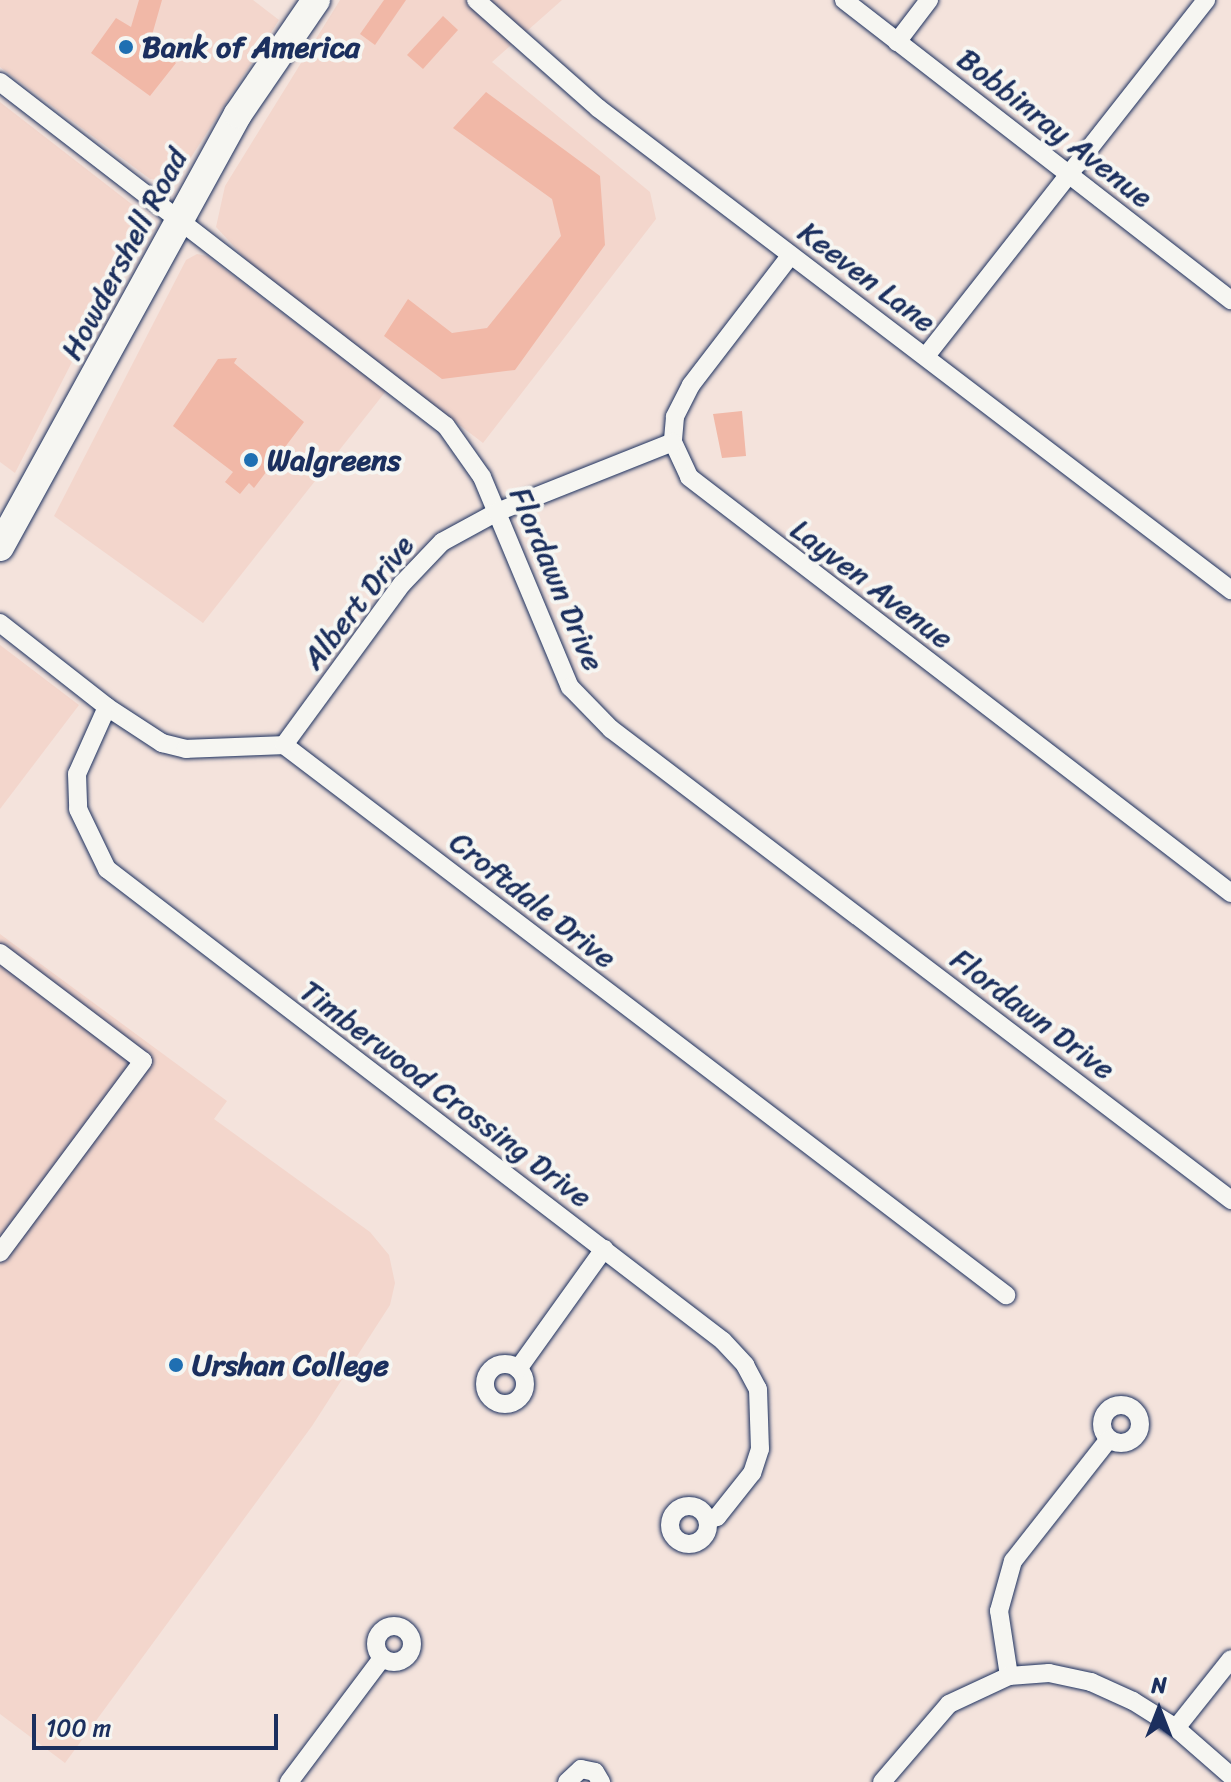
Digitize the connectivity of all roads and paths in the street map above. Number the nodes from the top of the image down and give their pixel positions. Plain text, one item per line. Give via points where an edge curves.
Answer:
1 (316, 0) edge
2 (476, 0) edge
3 (844, 0) edge
4 (929, 0) edge
5 (1206, 0) edge
6 (897, 42) junction
7 (0, 82) edge
8 (1069, 174) junction
9 (179, 220) junction
10 (790, 256) junction
11 (1231, 300) edge
12 (926, 356) junction
13 (673, 442) junction
14 (497, 512) junction
15 (0, 547) edge
16 (1231, 590) edge
17 (0, 623) edge
18 (107, 707) junction
19 (284, 745) junction
20 (1231, 893) edge
21 (0, 953) edge
22 (1231, 1200) edge
23 (604, 1249) junction
24 (0, 1253) edge
25 (1006, 1295) dead end
26 (518, 1369) dead end
27 (1109, 1439) dead end
28 (708, 1520) dead end
29 (382, 1658) dead end
30 (1231, 1659) edge
31 (1009, 1676) junction
32 (1176, 1728) junction
33 (1231, 1776) edge
34 (289, 1782) edge
35 (567, 1782) edge
36 (601, 1782) edge
37 (882, 1782) edge

1 - 9 main road, Howdershell Road via 238,114
2 - 10 street, Keeven Lane via 598,108
3 - 6 street, Bobbinray Avenue
4 - 6 street
5 - 8 street
6 - 8 street, Bobbinray Avenue
7 - 9 street, Flordawn Drive
8 - 11 street, Bobbinray Avenue
8 - 12 street
9 - 14 street, Flordawn Drive via 446,426 467,451
9 - 15 main road, Howdershell Road
10 - 12 street, Keeven Lane
10 - 13 street via 691,385 675,417
12 - 16 street, Keeven Lane
13 - 14 street, Albert Drive
13 - 20 street, Layven Avenue via 702,491
14 - 19 street, Albert Drive via 422,559
14 - 22 street, Flordawn Drive via 551,650 588,708
17 - 18 street
18 - 19 street via 162,743 186,749
18 - 23 street, Timberwood Crossing Drive via 77,774 78,809 107,869
19 - 25 street, Croftdale Drive
21 - 24 street via 143,1061
23 - 26 street
23 - 28 street, Timberwood Crossing Drive via 723,1341 758,1389 762,1420 752,1473 717,1517
27 - 31 street via 1013,1561 999,1611
29 - 34 street
30 - 32 street
31 - 32 street via 1049,1673 1091,1682
31 - 37 street via 949,1704 926,1724
32 - 33 street
35 - 36 street via 574,1772 588,1769

